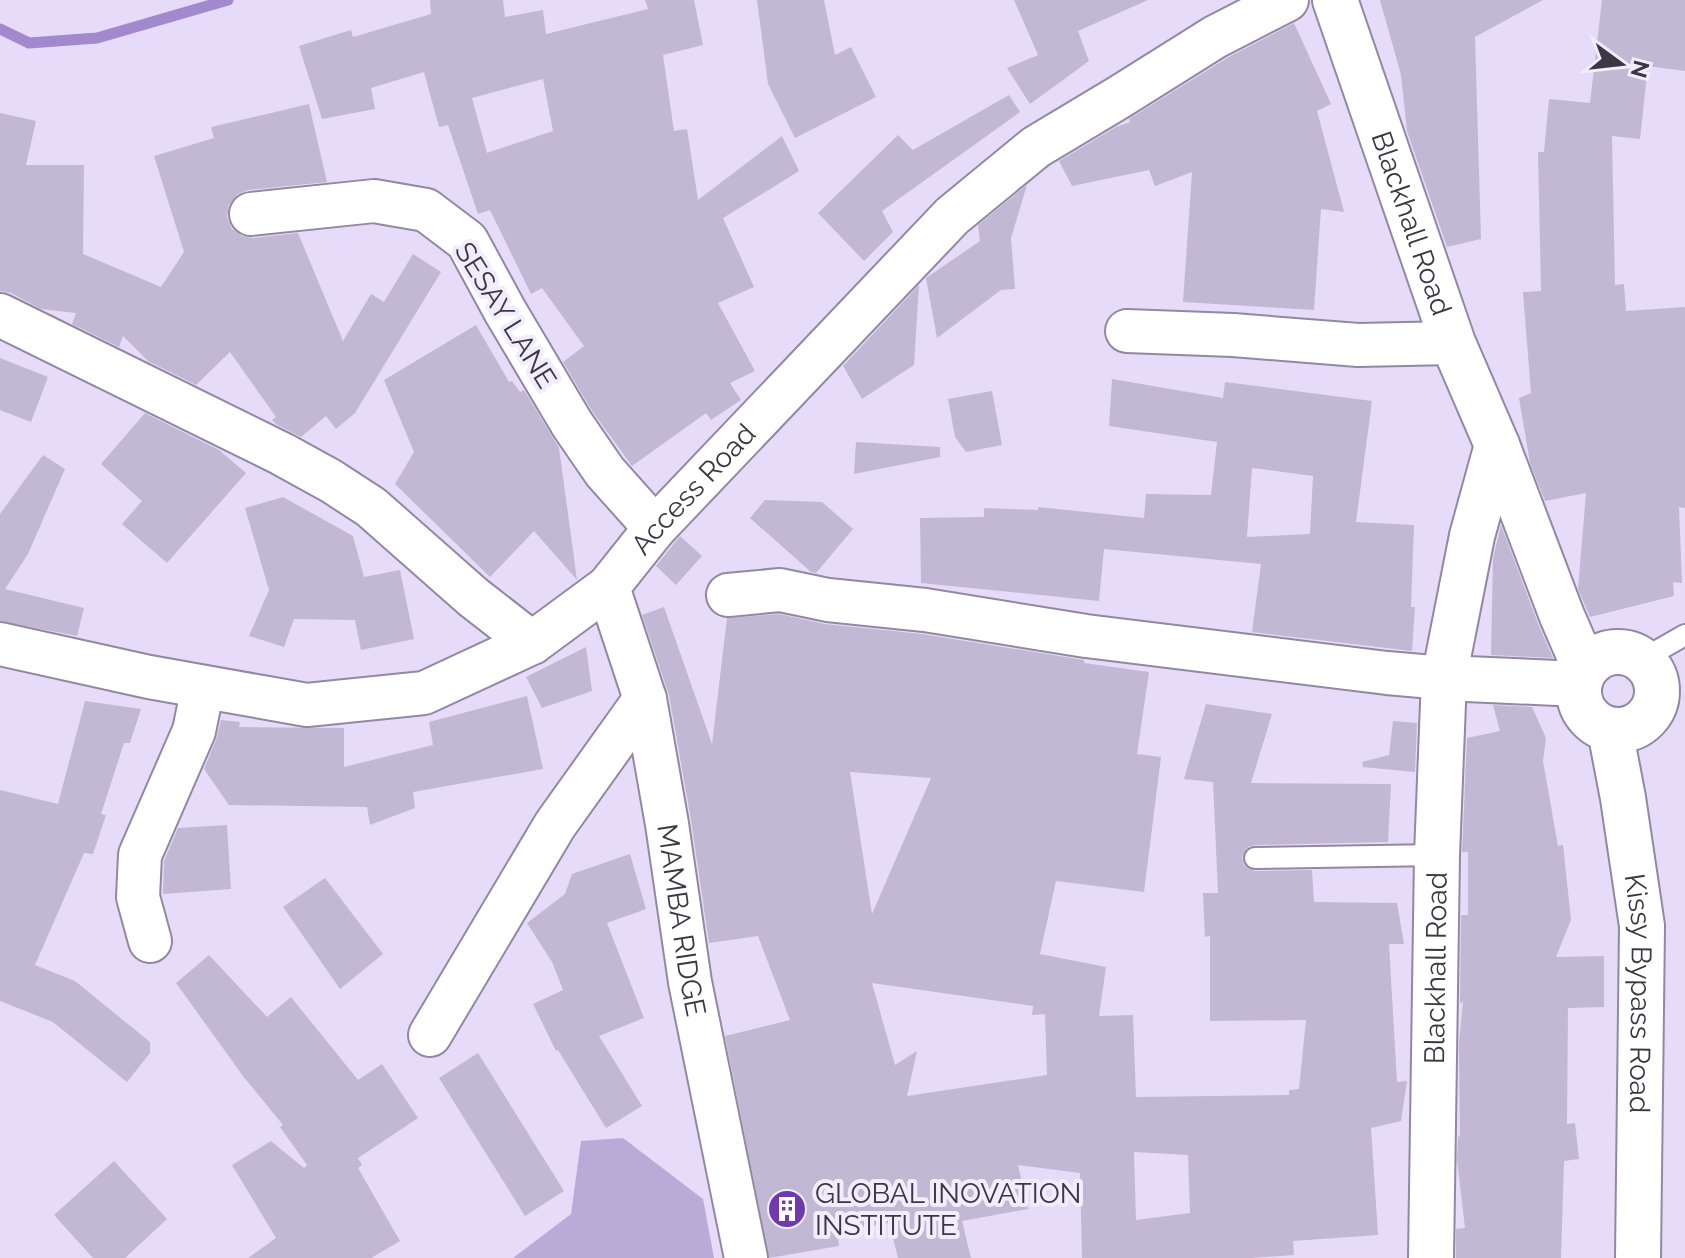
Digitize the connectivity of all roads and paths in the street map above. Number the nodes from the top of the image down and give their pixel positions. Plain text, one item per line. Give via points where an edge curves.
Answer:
1 (1287, 0) edge
2 (1335, 0) edge
3 (251, 214) dead end
4 (0, 315) edge
5 (1127, 331) dead end
6 (1453, 343) junction
7 (1497, 445) junction
8 (655, 528) junction
9 (608, 587) junction
10 (728, 595) dead end
11 (1685, 635) edge
12 (532, 643) junction
13 (0, 644) edge
14 (1582, 677) junction
15 (1444, 678) junction
16 (203, 687) junction
17 (1662, 688) edge
18 (645, 699) junction
19 (1610, 730) junction
20 (1437, 855) junction
21 (1255, 858) dead end
22 (150, 941) dead end
23 (430, 1035) dead end
24 (746, 1258) edge
25 (1431, 1258) edge
26 (1638, 1258) edge

1 - 8 street, Access Road via 1215,37 1036,147 952,216
2 - 6 main road, Blackhall Road
3 - 8 street, SESAY LANE via 374,201 426,210 467,241 572,424 605,472
4 - 12 street via 331,481 371,507
5 - 6 street via 1358,345
6 - 7 main road, Blackhall Road
7 - 14 main road, Blackhall Road
7 - 15 main road, Blackhall Road via 1472,536
8 - 9 street, Access Road
9 - 12 street, Access Road
9 - 18 street, MAMBA RIDGE
10 - 15 street via 780,590 1086,636
11 - 17 lane
12 - 16 street, Access Road via 424,693 307,705
13 - 16 street, Access Road
14 - 15 main road
14 - 17 main road via 1596,658 1628,652
14 - 19 main road via 1580,699 1586,713
15 - 20 main road, Blackhall Road
16 - 22 street via 194,731 140,855 138,897
17 - 19 main road via 1640,724
18 - 23 street via 555,825
18 - 24 street, MAMBA RIDGE via 690,982
19 - 26 main road, Kissy Bypass Road via 1642,926
20 - 21 lane
20 - 25 main road, Blackhall Road

